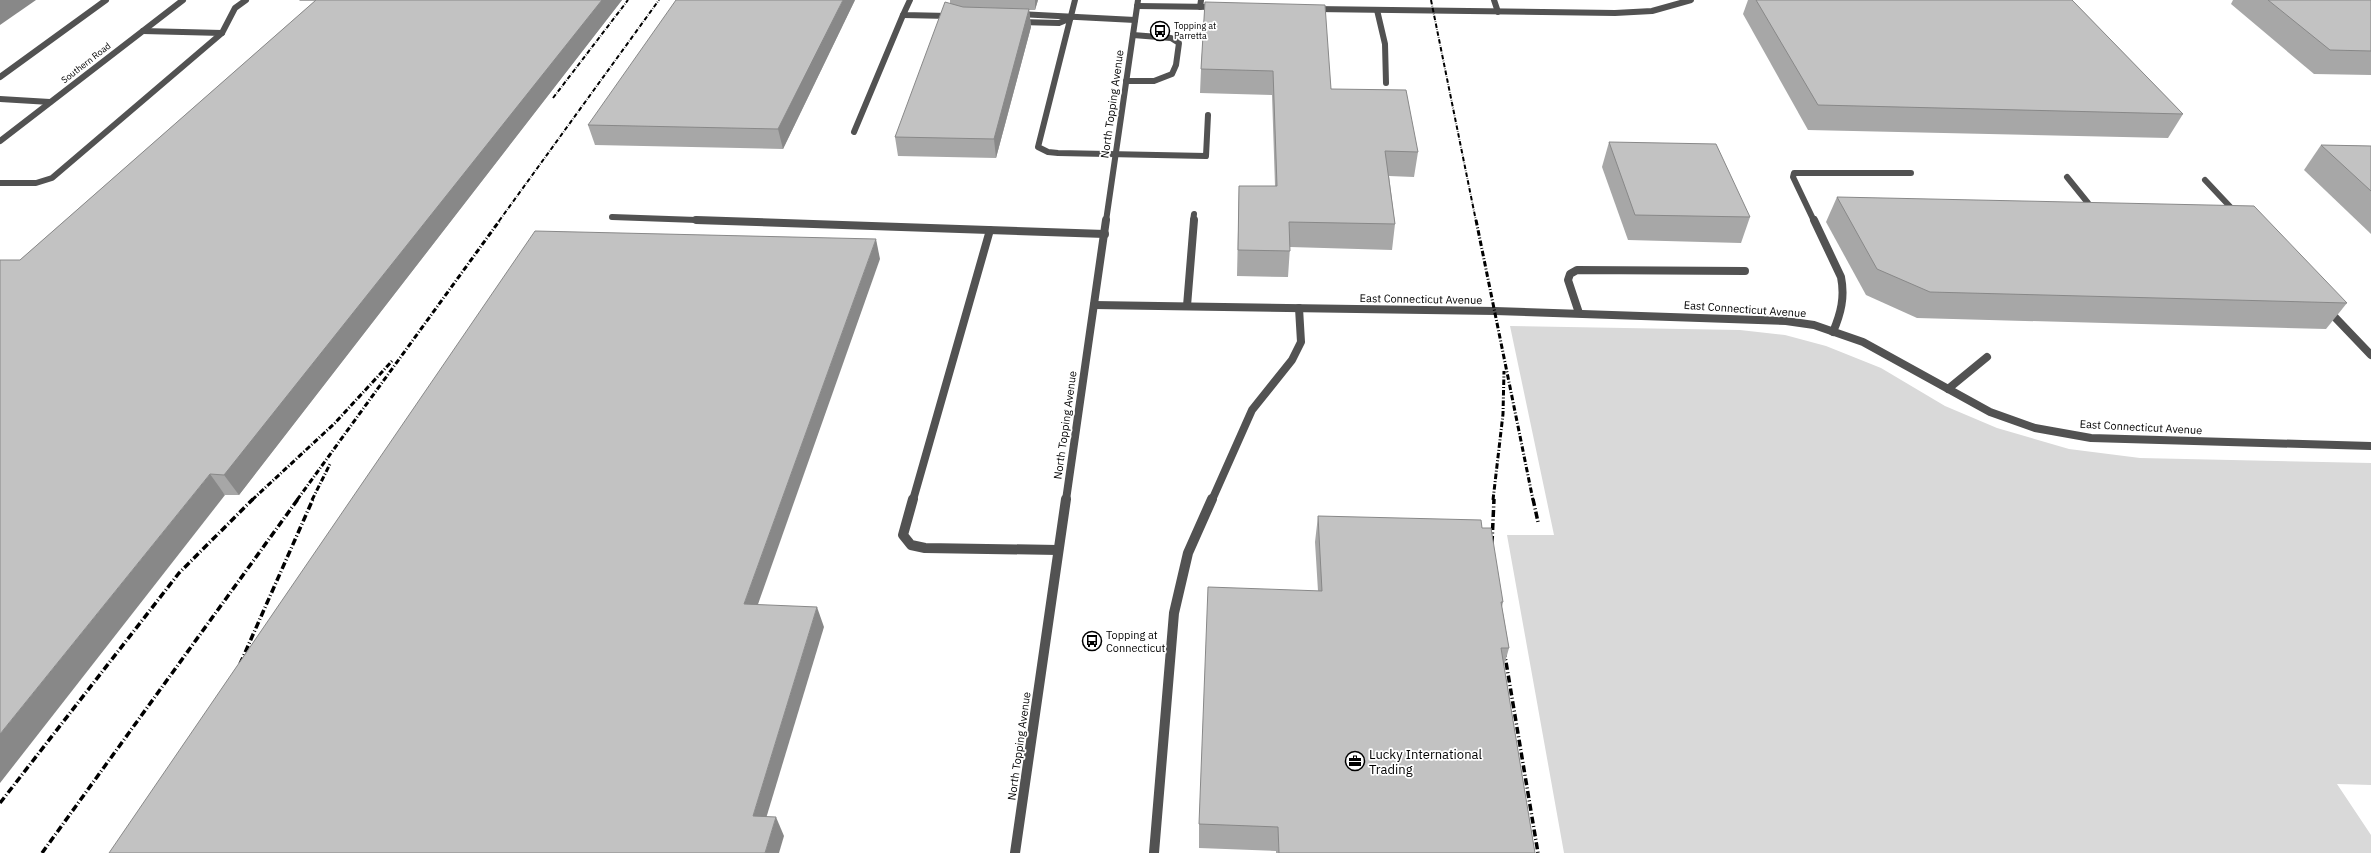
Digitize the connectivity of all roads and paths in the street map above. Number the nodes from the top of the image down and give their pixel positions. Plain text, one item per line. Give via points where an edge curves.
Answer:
1 (106, 0) edge
2 (183, 0) edge
3 (246, 0) edge
4 (910, 0) edge
5 (1075, 0) edge
6 (1200, 0) edge
7 (1494, 0) edge
8 (1691, 0) edge
9 (1137, 3) edge
10 (1200, 7) junction
11 (1223, 7) edge
12 (1308, 9) edge
13 (1377, 10) junction
14 (1498, 12) junction
15 (1009, 14) edge
16 (903, 15) junction
17 (951, 16) edge
18 (1071, 18) junction
19 (1135, 20) junction
20 (1012, 22) edge
21 (143, 31) junction
22 (222, 32) junction
23 (1132, 35) junction
24 (0, 78) edge
25 (1126, 81) junction
26 (1386, 83) dead end
27 (0, 99) edge
28 (50, 102) junction
29 (1208, 115) dead end
30 (854, 132) dead end
31 (0, 141) edge
32 (1117, 154) junction
33 (1911, 174) dead end
34 (2067, 177) dead end
35 (2205, 180) dead end
36 (0, 183) edge
37 (2088, 203) edge
38 (1194, 214) dead end
39 (612, 217) dead end
40 (2241, 218) edge
41 (990, 230) junction
42 (1105, 234) junction
43 (1745, 271) dead end
44 (2322, 304) edge
45 (1094, 305) junction
46 (1187, 306) junction
47 (1299, 308) junction
48 (1578, 313) junction
49 (1833, 332) junction
50 (2371, 355) edge
51 (1987, 357) dead end
52 (1948, 389) junction
53 (2371, 446) edge
54 (1058, 550) junction
55 (1015, 853) edge
56 (1154, 853) edge

1 - 24 street
2 - 21 street, Southern Road
3 - 22 street via 235,8
4 - 16 street
5 - 18 street
6 - 10 street
7 - 14 street
8 - 14 street via 1652,10 1623,12
9 - 10 street
9 - 19 street, North Topping Avenue
10 - 11 street
12 - 13 street
13 - 14 street
13 - 26 street via 1385,44
15 - 18 street via 1061,14
16 - 17 street
16 - 30 street
18 - 19 street
18 - 20 street via 1059,23
18 - 32 street via 1038,146 1048,152
19 - 23 street, North Topping Avenue
21 - 22 street
21 - 28 street, Southern Road
22 - 36 street via 52,178 36,183
23 - 25 street, North Topping Avenue
23 - 25 street via 1171,38 1179,43 1172,74 1154,81
25 - 32 street, North Topping Avenue
27 - 28 street
28 - 31 street, Southern Road
29 - 32 street via 1206,156
32 - 42 street, North Topping Avenue
33 - 49 street via 1794,173 1793,177 1841,277 1845,292 1843,307
34 - 37 street
35 - 40 street
38 - 46 street
39 - 41 street
41 - 42 street
41 - 54 street via 903,535 911,545 924,548
42 - 45 street, North Topping Avenue
43 - 48 street via 1577,270 1570,274 1568,280
44 - 50 street
45 - 46 street, East Connecticut Avenue
45 - 54 street, North Topping Avenue
46 - 47 street, East Connecticut Avenue
47 - 48 street, East Connecticut Avenue
47 - 56 street via 1301,342 1292,360 1252,410 1188,553 1174,613
48 - 49 street, East Connecticut Avenue via 1786,321 1814,325
49 - 52 street, East Connecticut Avenue via 1863,342
51 - 52 street
52 - 53 street, East Connecticut Avenue via 1990,412 2035,428 2091,438
54 - 55 street, North Topping Avenue

